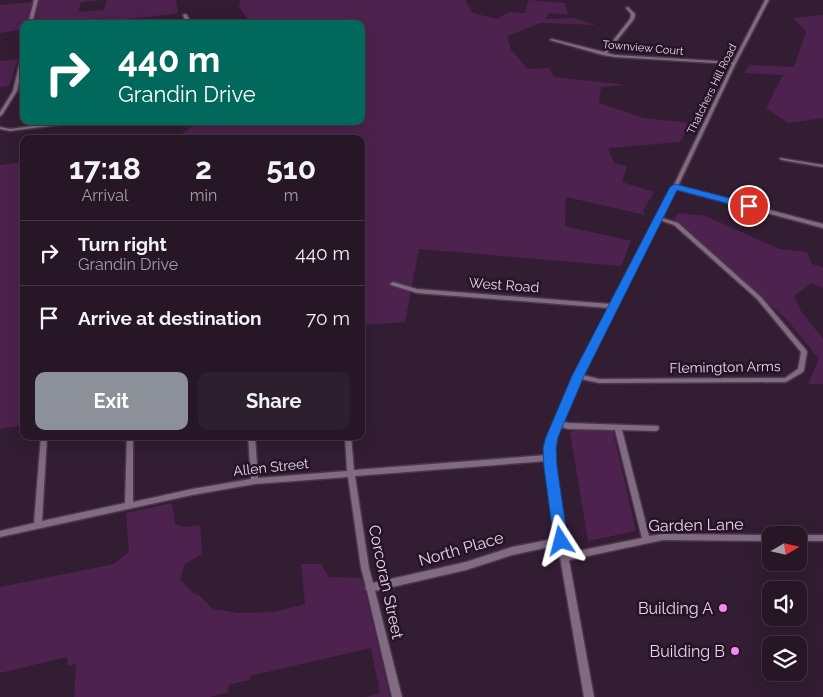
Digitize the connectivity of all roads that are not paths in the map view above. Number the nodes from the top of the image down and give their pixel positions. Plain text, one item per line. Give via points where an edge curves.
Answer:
1 (36, 0) edge
2 (768, 0) edge
3 (628, 8) dead end
4 (184, 15) dead end
5 (31, 20) edge
6 (187, 20) edge
7 (552, 40) dead end
8 (604, 54) junction
9 (734, 63) junction
10 (20, 70) edge
11 (0, 115) edge
12 (49, 125) edge
13 (0, 128) edge
14 (10, 130) junction
15 (0, 133) edge
16 (782, 160) dead end
17 (823, 166) edge
18 (675, 187) junction
19 (658, 218) junction
20 (823, 226) edge
21 (393, 284) dead end
22 (613, 306) junction
23 (578, 376) junction
24 (557, 422) junction
25 (618, 427) junction
26 (656, 428) dead end
27 (44, 440) edge
28 (130, 440) edge
29 (251, 440) edge
30 (348, 440) edge
31 (550, 458) junction
32 (350, 473) junction
33 (255, 481) junction
34 (129, 505) junction
35 (38, 525) junction
36 (0, 534) edge
37 (762, 538) edge
38 (808, 538) edge
39 (823, 538) edge
40 (646, 540) junction
41 (561, 541) junction
42 (564, 557) junction
43 (369, 588) junction
44 (396, 697) edge
45 (589, 697) edge

1 - 5 street
2 - 9 street, Thatchers Hill Road
3 - 8 street via 633,14 632,19
4 - 6 street
7 - 8 street, Townview Court
8 - 9 street, Townview Court
9 - 18 street, Thatchers Hill Road
10 - 11 street via 15,91
12 - 14 street
13 - 14 street
14 - 15 street
16 - 17 street
18 - 19 street, Thatchers Hill Road
18 - 20 street
19 - 22 street, Thatchers Hill Road
19 - 23 street, Flemington Arms via 676,224 759,298 804,352 801,370 786,380 598,382
21 - 22 street, West Road via 427,292
22 - 23 street, Thatchers Hill Road
23 - 24 street, Thatchers Hill Road
24 - 25 street via 568,426
24 - 31 street, Thatchers Hill Road
25 - 26 street
25 - 40 street
27 - 35 street
28 - 34 street
29 - 33 street
30 - 32 street, Corcoran Street
31 - 32 street, Allen Street
31 - 41 street, Thatchers Hill Road
32 - 33 street, Allen Street
32 - 43 street, Corcoran Street
33 - 34 street, Allen Street
34 - 35 street, Allen Street
35 - 36 street, Allen Street
37 - 40 street, Garden Lane via 673,537
38 - 39 street
40 - 42 street, Garden Lane
41 - 42 street, Thatchers Hill Road
41 - 43 street, North Place
42 - 45 street, Thatchers Hill Road
43 - 44 street, Corcoran Street

